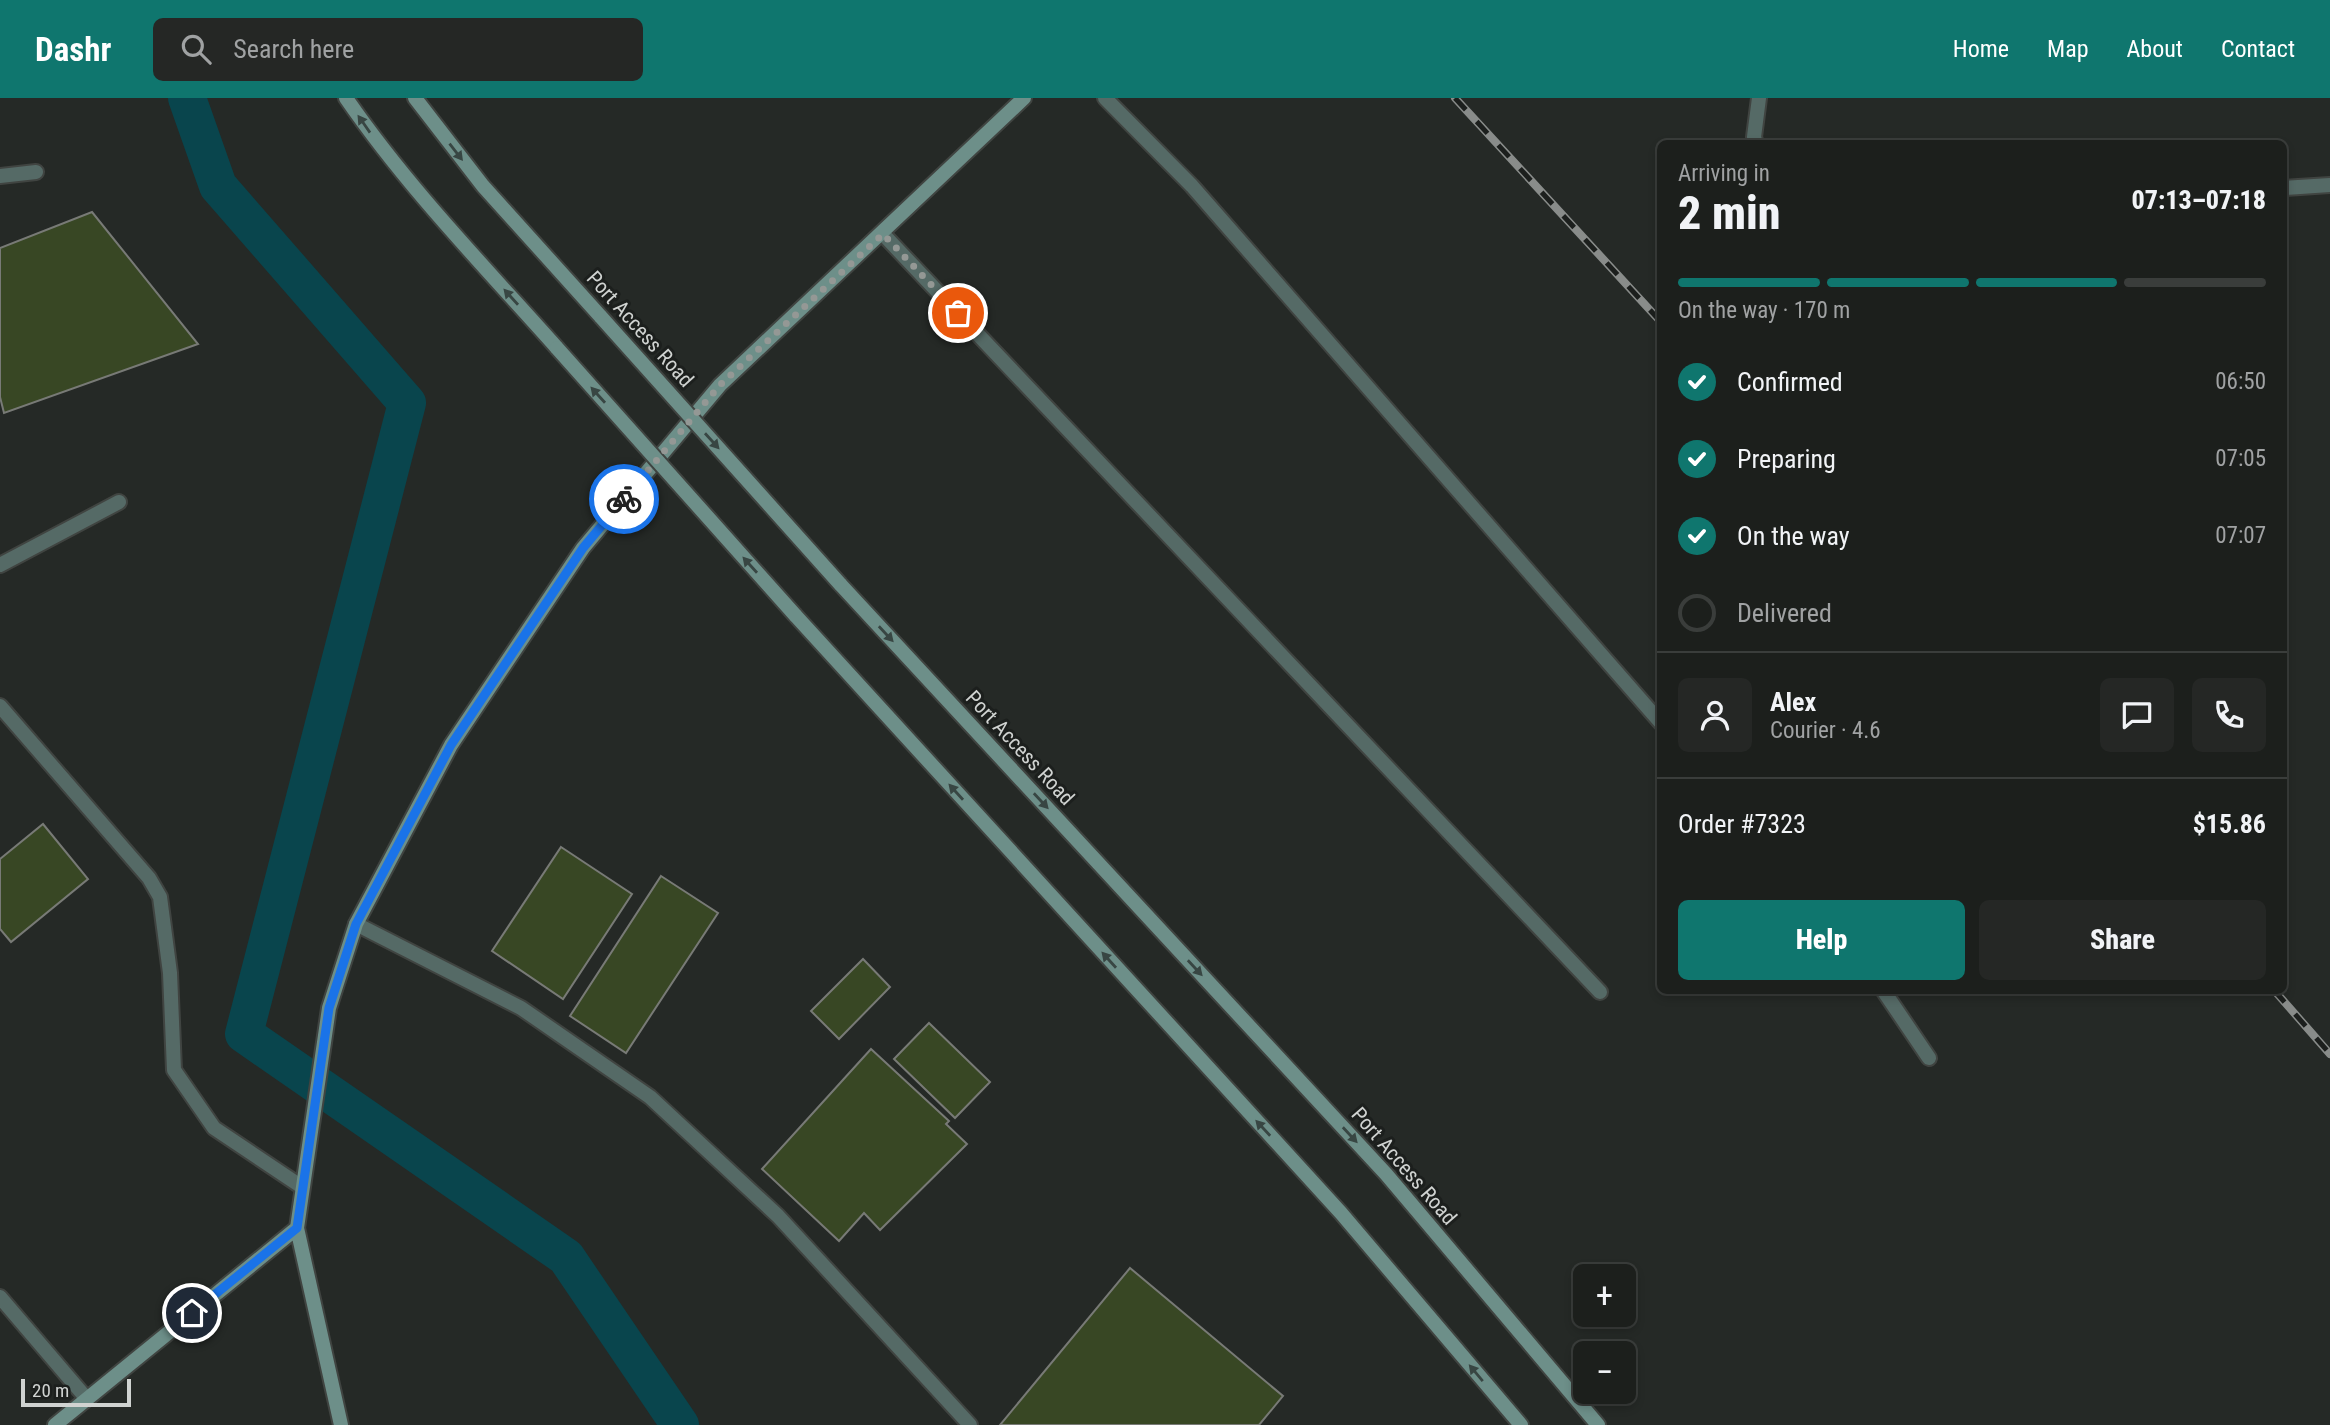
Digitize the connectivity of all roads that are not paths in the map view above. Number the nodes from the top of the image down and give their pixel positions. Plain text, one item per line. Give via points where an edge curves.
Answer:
1 (346, 98) edge
2 (415, 98) edge
3 (1024, 98) edge
4 (1105, 98) edge
5 (1759, 98) edge
6 (1755, 140) edge
7 (36, 172) dead end
8 (0, 176) edge
9 (2330, 185) edge
10 (2287, 188) edge
11 (883, 234) junction
12 (119, 502) dead end
13 (0, 565) edge
14 (0, 706) edge
15 (1657, 718) edge
16 (356, 924) junction
17 (1600, 992) dead end
18 (1886, 994) edge
19 (1929, 1058) dead end
20 (302, 1187) junction
21 (297, 1228) junction
22 (0, 1297) edge
23 (88, 1399) junction
24 (55, 1425) edge
25 (341, 1425) edge
26 (970, 1425) edge
27 (1521, 1425) edge
28 (1598, 1425) edge

27 -> 1 main road, bridge via 1341,1213 795,615 426,202
2 -> 28 main road, Port Access Road, bridge via 482,186 839,584 1386,1174
3 - 11 main road
4 - 15 street via 1192,186
5 - 6 street
7 - 8 street
9 - 10 street
11 - 16 main road via 720,385 583,548 451,745
11 - 17 street
12 - 13 street
14 - 20 street via 149,878 160,897 170,974 174,1070 214,1128
16 - 20 main road via 329,1008
16 - 26 street via 521,1008 650,1097 778,1216
18 - 19 street
20 - 21 main road
21 - 23 main road
21 - 25 main road
22 - 23 street
23 - 24 main road

